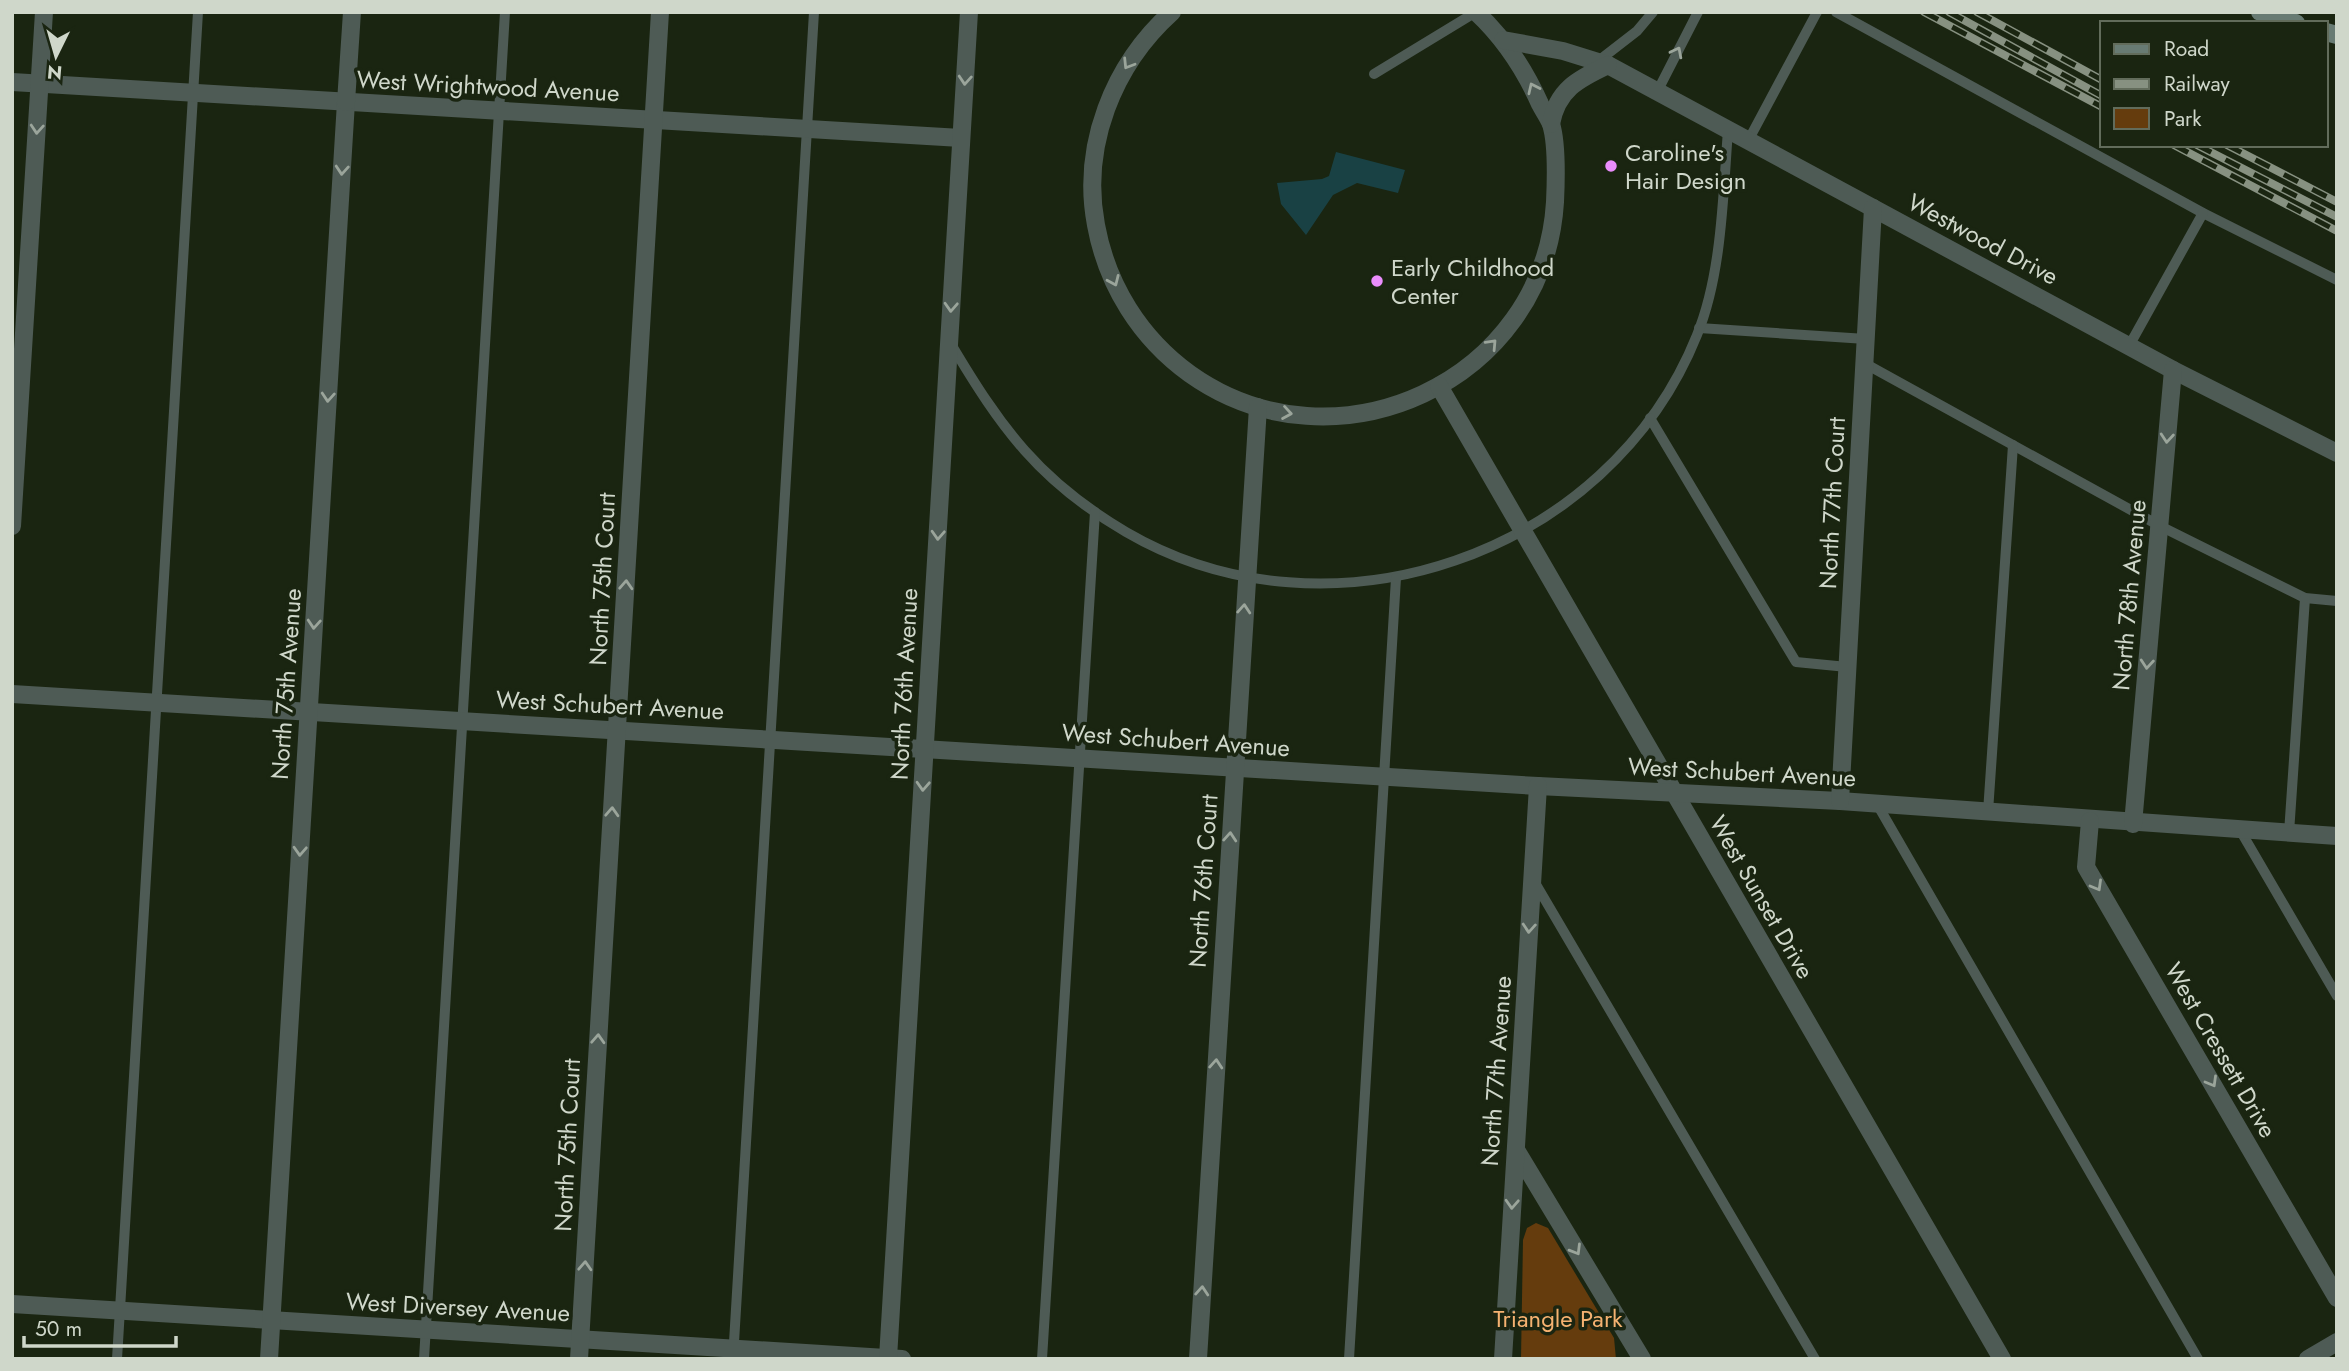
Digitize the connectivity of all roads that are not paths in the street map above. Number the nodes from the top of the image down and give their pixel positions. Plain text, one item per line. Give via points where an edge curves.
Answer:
1 (44, 12) edge
2 (198, 12) edge
3 (352, 12) edge
4 (505, 12) edge
5 (660, 12) edge
6 (814, 12) edge
7 (969, 12) edge
8 (1172, 12) edge
9 (1654, 12) edge
10 (1698, 12) edge
11 (1817, 12) edge
12 (1836, 12) edge
13 (2260, 12) edge
14 (1482, 14) edge
15 (2289, 21) edge
16 (1503, 40) junction
17 (1602, 63) junction
18 (1374, 74) dead end
19 (12, 82) edge
20 (39, 84) junction
21 (1657, 92) junction
22 (193, 93) junction
23 (346, 102) junction
24 (499, 111) junction
25 (654, 120) junction
26 (1551, 124) junction
27 (807, 130) junction
28 (1728, 130) junction
29 (961, 138) junction
30 (1748, 141) junction
31 (1873, 208) junction
32 (2203, 213) junction
33 (2337, 280) edge
34 (1699, 328) junction
35 (1866, 339) junction
36 (949, 342) junction
37 (2129, 346) junction
38 (1864, 363) junction
39 (2173, 370) junction
40 (1439, 386) junction
41 (1258, 407) junction
42 (1650, 418) junction
43 (2014, 445) junction
44 (2337, 453) edge
45 (1095, 512) junction
46 (12, 526) edge
47 (2160, 526) junction
48 (1522, 533) junction
49 (1247, 576) junction
50 (1396, 578) junction
51 (2305, 598) junction
52 (2337, 601) edge
53 (1847, 667) junction
54 (12, 694) edge
55 (155, 702) junction
56 (309, 711) junction
57 (462, 721) junction
58 (617, 730) junction
59 (770, 739) junction
60 (925, 747) junction
61 (1079, 758) junction
62 (1234, 768) junction
63 (1385, 777) junction
64 (1538, 786) junction
65 (1673, 793) junction
66 (1840, 801) junction
67 (1877, 804) junction
68 (1988, 812) junction
69 (2090, 821) junction
70 (2133, 824) junction
71 (2240, 830) junction
72 (2289, 833) junction
73 (2337, 836) edge
74 (1532, 878) junction
75 (2337, 996) edge
76 (1516, 1150) junction
77 (2337, 1298) edge
78 (12, 1304) edge
79 (119, 1311) junction
80 (272, 1320) junction
81 (426, 1330) junction
82 (580, 1339) junction
83 (2337, 1342) edge
84 (733, 1354) edge
85 (888, 1358) edge
86 (117, 1359) edge
87 (269, 1359) edge
88 (424, 1359) edge
89 (579, 1359) edge
90 (902, 1359) edge
91 (1042, 1359) edge
92 (1198, 1359) edge
93 (1349, 1359) edge
94 (1503, 1359) edge
95 (1642, 1359) edge
96 (1815, 1359) edge
97 (2002, 1359) edge
98 (2198, 1359) edge
99 (2308, 1359) edge

1 - 20 street
2 - 22 lane
3 - 23 street, North 75th Avenue
4 - 24 lane
5 - 25 street, North 75th Court
6 - 27 lane
7 -> 29 street, North 76th Avenue
8 -> 41 street via 1133,56 1104,113 1092,185 1099,239 1120,295 1160,348 1213,388
9 - 17 lane
21 -> 10 lane
11 - 30 lane
12 - 32 lane
13 - 15 main road
14 - 16 street
14 - 18 lane
16 - 17 street, Westwood Drive
26 -> 16 street
17 - 21 street, Westwood Drive
17 - 26 street via 1562,93
19 - 20 street, West Wrightwood Avenue
20 - 22 street, West Wrightwood Avenue
20 -> 46 street
21 - 28 street, Westwood Drive
22 - 23 street, West Wrightwood Avenue
22 - 55 lane
23 - 24 street, West Wrightwood Avenue
23 -> 56 street, North 75th Avenue
24 - 25 street, West Wrightwood Avenue
24 - 57 lane
25 - 27 street, West Wrightwood Avenue
58 -> 25 street, North 75th Court
40 -> 26 street via 1498,338 1532,287 1547,249 1554,209
27 - 29 street, West Wrightwood Avenue
27 - 59 lane
28 - 30 street, Westwood Drive
28 - 34 lane via 1721,222
29 -> 36 street, North 76th Avenue
30 - 31 street, Westwood Drive
31 - 35 street, North 77th Court
31 - 37 street, Westwood Drive
32 - 33 lane
32 - 37 lane
34 - 35 lane
34 - 42 lane
35 - 38 street, North 77th Court
36 - 45 lane via 1018,447
36 -> 60 street, North 76th Avenue
37 - 39 street, Westwood Drive
38 - 43 lane
38 - 53 street, North 77th Court
39 - 44 street, Westwood Drive
39 -> 47 street, North 78th Avenue
41 -> 40 street via 1304,416 1357,415 1393,407
40 - 48 street, West Sunset Drive
41 - 49 street, North 76th Court
42 - 48 lane via 1604,472
42 - 53 lane via 1796,662
43 - 47 lane
43 - 68 lane
45 - 49 lane via 1167,552
45 - 61 lane
47 - 51 lane
47 -> 70 street, North 78th Avenue
48 - 50 lane via 1453,564
48 - 65 street, West Sunset Drive
49 - 50 lane via 1309,584
62 -> 49 street, North 76th Court
50 - 63 lane
51 - 52 lane
51 - 72 lane
53 - 66 street, North 77th Court
54 - 55 street, West Schubert Avenue
55 - 56 street, West Schubert Avenue
55 - 79 lane
56 - 57 street, West Schubert Avenue
56 -> 80 street, North 75th Avenue
57 - 58 street, West Schubert Avenue
57 - 81 lane
58 - 59 street, West Schubert Avenue
82 -> 58 street, North 75th Court
59 - 60 street, West Schubert Avenue
59 - 84 lane
60 - 61 street, West Schubert Avenue
60 -> 85 street, North 76th Avenue
61 - 62 street, West Schubert Avenue
61 - 91 lane
62 - 63 street, West Schubert Avenue
92 -> 62 street, North 76th Court
63 - 64 street, West Schubert Avenue
63 - 93 lane
64 - 65 street, West Schubert Avenue
64 - 74 street, North 77th Avenue
65 - 66 street, West Schubert Avenue
65 - 97 street, West Sunset Drive
66 - 67 street, West Schubert Avenue
67 - 68 street, West Schubert Avenue
67 - 98 lane
68 - 69 street, West Schubert Avenue
69 - 70 street, West Schubert Avenue
69 -> 77 street, West Cressett Drive via 2086,867
70 - 71 street, West Schubert Avenue
71 - 72 street, West Schubert Avenue
71 - 75 lane
72 - 73 street, West Schubert Avenue
74 -> 76 street, North 77th Avenue
74 - 96 lane
76 -> 94 street, North 77th Avenue
76 -> 95 street
78 - 79 street, West Diversey Avenue
79 - 80 street, West Diversey Avenue
79 - 86 lane
80 - 81 street, West Diversey Avenue
80 - 87 street, North 75th Avenue
81 - 82 street, West Diversey Avenue
81 - 88 lane
82 - 84 street, West Diversey Avenue
82 - 89 street, North 75th Court
83 - 99 street
84 - 85 street, West Diversey Avenue
85 - 90 street, West Diversey Avenue

